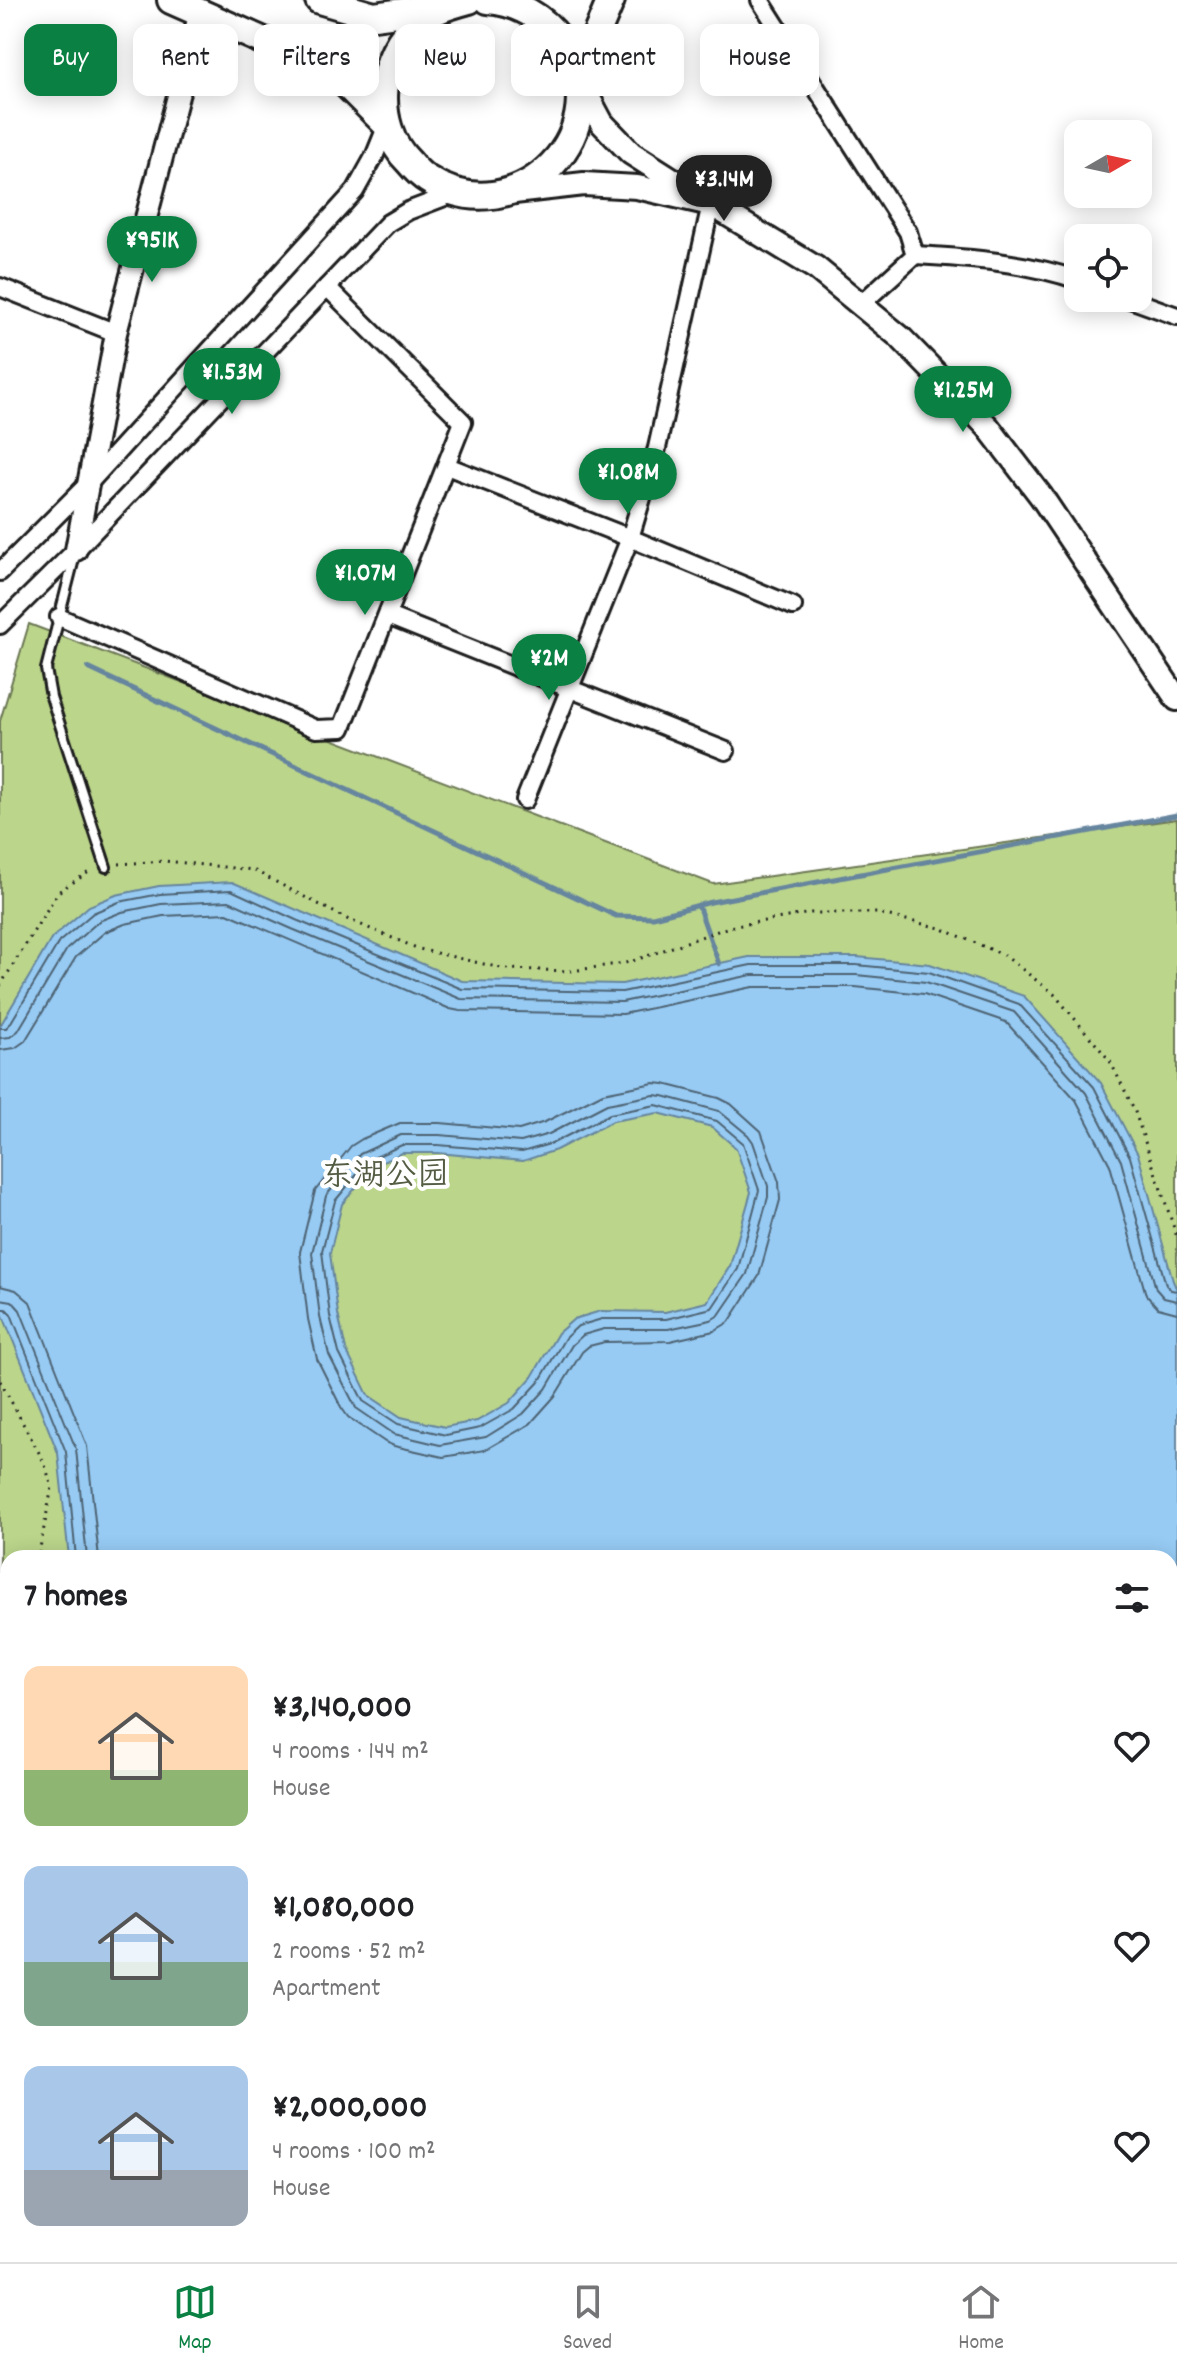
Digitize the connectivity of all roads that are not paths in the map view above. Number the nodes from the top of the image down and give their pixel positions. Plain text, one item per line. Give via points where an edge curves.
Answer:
1 (171, 0) edge
2 (319, 0) edge
3 (469, 0) edge
4 (488, 0) edge
5 (611, 0) edge
6 (760, 0) edge
7 (442, 7) junction
8 (200, 12) junction
9 (546, 24) edge
10 (601, 24) edge
11 (579, 96) edge
12 (588, 96) edge
13 (387, 125) junction
14 (455, 193) junction
15 (504, 193) junction
16 (711, 204) junction
17 (915, 255) junction
18 (1064, 276) edge
19 (0, 287) edge
20 (327, 287) junction
21 (860, 305) junction
22 (1152, 307) edge
23 (1177, 316) edge
24 (116, 333) junction
25 (447, 466) junction
26 (88, 484) junction
27 (630, 538) junction
28 (76, 550) junction
29 (0, 572) edge
30 (793, 606) dead end
31 (388, 616) junction
32 (59, 617) junction
33 (0, 625) edge
34 (570, 689) junction
35 (1177, 699) edge
36 (726, 751) dead end
37 (525, 800) dead end
38 (106, 867) road end

1 - 8 highway
2 - 7 highway via 374,16
3 - 7 highway
4 - 9 highway via 528,11
5 - 10 highway
6 - 17 street via 908,232
7 - 13 highway via 399,43 387,69
8 - 13 highway via 334,72
8 - 24 street
11 - 15 highway via 575,128 564,151 528,185
12 - 16 main road via 602,123 631,153
13 - 14 highway via 402,155 425,178
13 - 26 street via 355,191
14 - 15 highway
14 - 20 street via 388,223
15 - 16 main road via 584,184 637,187
16 - 21 main road via 816,268
16 - 27 street via 657,448
17 - 18 street via 972,258
17 - 21 street
19 - 24 street
20 - 25 street via 463,422
20 - 28 street
21 - 35 main road via 900,337 988,427 1041,496
22 - 23 street
24 - 26 street
25 - 27 street
25 - 31 street
26 - 28 street
26 - 29 street
27 - 30 street
27 - 34 street
28 - 32 lane
28 - 33 street
31 - 32 street via 342,728 316,729
31 - 34 street
32 - 38 lane via 46,669 51,697
34 - 36 street
34 - 37 street

